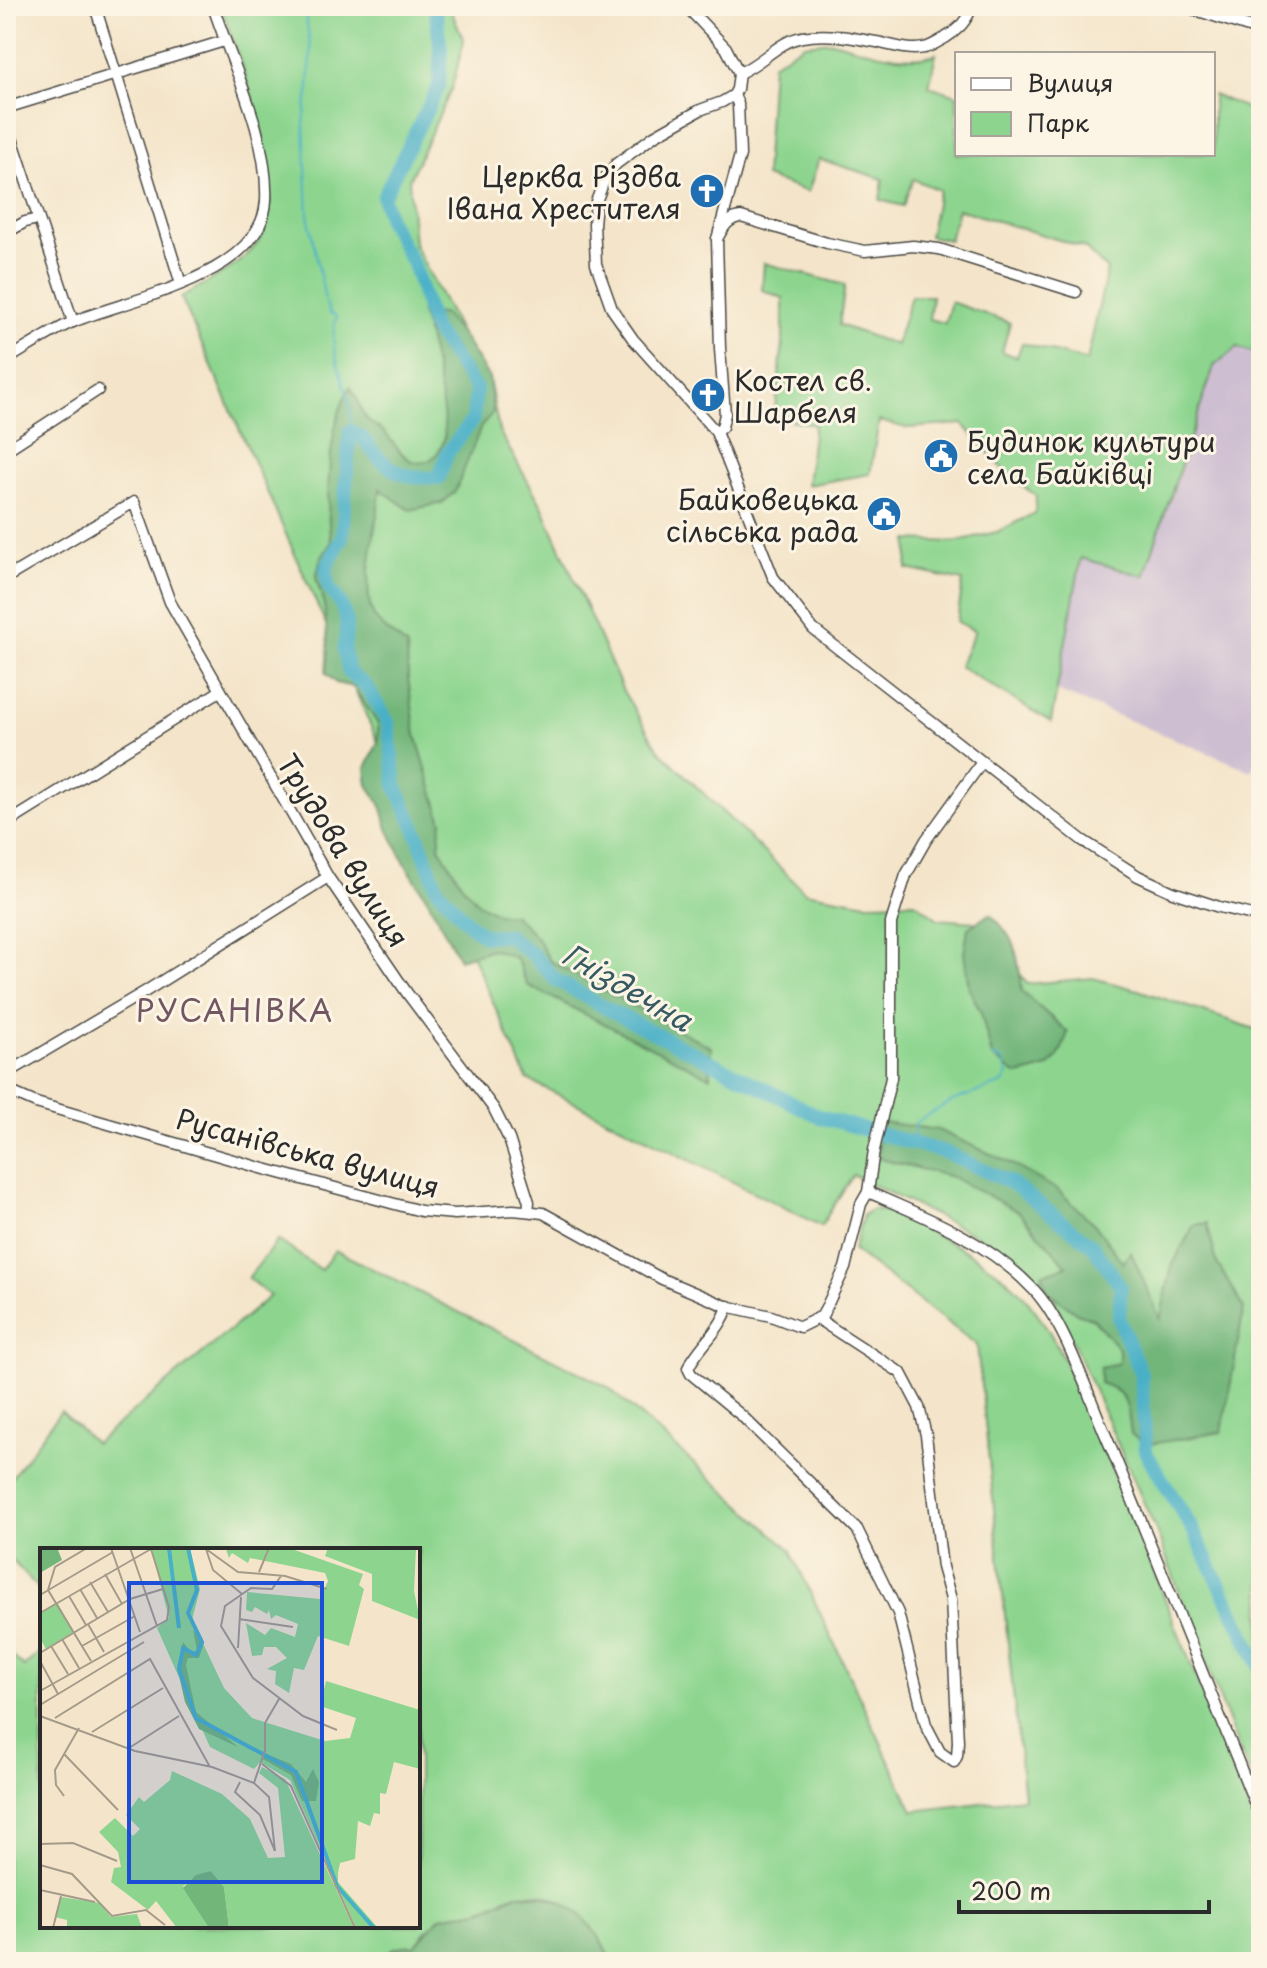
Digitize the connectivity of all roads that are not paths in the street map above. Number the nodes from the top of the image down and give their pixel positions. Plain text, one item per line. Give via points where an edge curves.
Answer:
1 (95, 6) edge
2 (213, 6) edge
3 (686, 6) edge
4 (972, 6) edge
5 (1183, 6) edge
6 (1261, 31) edge
7 (224, 41) junction
8 (739, 73) junction
9 (114, 75) junction
10 (734, 95) junction
11 (6, 108) edge
12 (6, 120) edge
13 (38, 219) junction
14 (6, 233) edge
15 (717, 239) junction
16 (181, 284) junction
17 (1076, 292) dead end
18 (73, 322) junction
19 (6, 360) edge
20 (98, 390) dead end
21 (716, 432) junction
22 (6, 450) edge
23 (6, 578) edge
24 (220, 691) junction
25 (982, 762) junction
26 (6, 824) edge
27 (328, 877) junction
28 (1261, 917) edge
29 (6, 1074) edge
30 (6, 1090) edge
31 (868, 1192) junction
32 (528, 1211) junction
33 (728, 1306) junction
34 (818, 1319) junction
35 (1261, 1819) edge

1 - 9 street
2 - 7 street
3 - 8 street via 726,48
4 - 8 street via 956,31 924,48 811,36 782,45
5 - 6 street
7 - 9 street
7 - 16 street via 251,113 266,202 260,225 245,248
8 - 10 street
9 - 11 street
9 - 16 street
10 - 15 street via 740,155
10 - 21 street via 654,136 616,164 596,202 594,224 596,264 612,309
12 - 13 street
13 - 14 street
13 - 18 street
15 - 17 street via 725,225 741,217 865,251 939,249
15 - 21 street via 725,414
16 - 18 street
18 - 19 street
20 - 22 street
21 - 25 street via 773,577 813,629
23 - 24 street, Трудова вулиця via 134,502 170,602
24 - 26 street
24 - 27 street, Трудова вулиця
25 - 28 street via 1138,876 1173,892
25 - 31 street via 906,875 891,923 891,1078
27 - 29 street
27 - 32 street, Трудова вулиця via 494,1109 509,1139
30 - 32 street, Русанівська вулиця via 36,1103 421,1211
31 - 34 street via 845,1268
31 - 35 street via 971,1238 1037,1293 1063,1336
32 - 33 street, Русанівська вулиця via 543,1213 662,1279
33 - 34 street, Русанівська вулиця via 800,1327
33 - 34 street via 688,1368 857,1529 898,1613 926,1725 940,1752 954,1762 958,1742 951,1599 919,1407 901,1373

